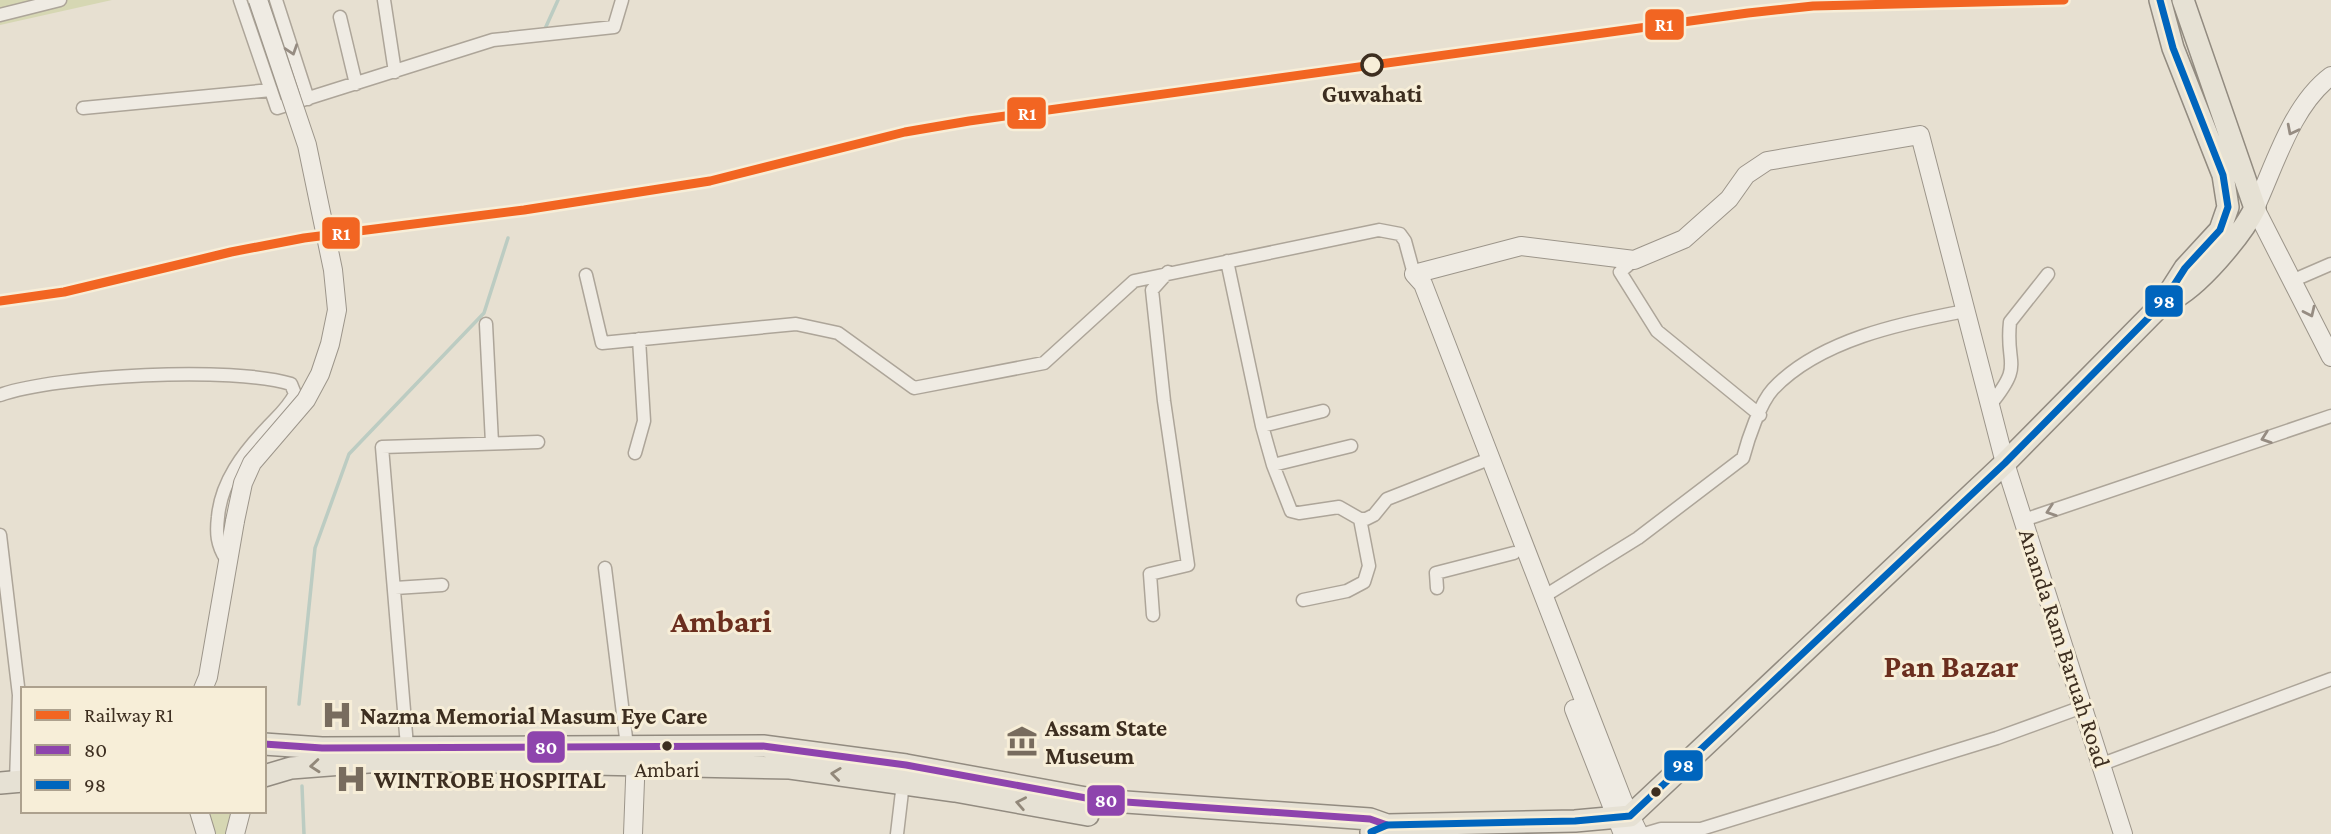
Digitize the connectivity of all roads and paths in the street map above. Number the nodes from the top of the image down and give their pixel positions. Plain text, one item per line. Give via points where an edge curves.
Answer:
1 (60, 0) edge
2 (240, 0) edge
3 (258, 0) edge
4 (275, 0) edge
5 (384, 0) edge
6 (622, 0) edge
7 (2161, 0) edge
8 (2183, 0) edge
9 (0, 15) edge
10 (340, 17) dead end
11 (395, 72) junction
12 (2331, 76) edge
13 (356, 84) junction
14 (271, 90) junction
15 (308, 99) junction
16 (83, 108) dead end
17 (2255, 208) junction
18 (1634, 260) junction
19 (1227, 261) junction
20 (2331, 264) edge
21 (1168, 272) junction
22 (1414, 274) junction
23 (2048, 274) dead end
24 (586, 275) dead end
25 (2294, 280) junction
26 (2166, 296) junction
27 (1965, 311) junction
28 (486, 324) dead end
29 (639, 339) junction
30 (2331, 357) edge
31 (0, 396) edge
32 (1990, 405) junction
33 (1323, 411) dead end
34 (1760, 415) junction
35 (2331, 416) edge
36 (1262, 426) junction
37 (538, 442) dead end
38 (492, 443) junction
39 (1351, 446) dead end
40 (635, 453) dead end
41 (1485, 461) junction
42 (2005, 463) junction
43 (1273, 465) junction
44 (1360, 519) junction
45 (2024, 520) junction
46 (0, 535) edge
47 (1514, 553) junction
48 (226, 559) junction
49 (605, 568) dead end
50 (442, 584) dead end
51 (395, 588) junction
52 (1437, 588) dead end
53 (1543, 597) junction
54 (1303, 600) dead end
55 (1153, 615) dead end
56 (2331, 679) edge
57 (207, 685) edge
58 (2085, 706) junction
59 (266, 744) edge
60 (407, 746) junction
61 (633, 753) junction
62 (2102, 764) junction
63 (266, 775) edge
64 (904, 783) junction
65 (15, 785) edge
66 (0, 798) edge
67 (200, 813) edge
68 (240, 813) edge
69 (1089, 816) edge
70 (1627, 825) edge
71 (1375, 827) edge
72 (206, 834) edge
73 (235, 834) edge
74 (633, 834) edge
75 (897, 834) edge
76 (1644, 834) edge
77 (2123, 834) edge

1 - 9 street
2 - 14 street
3 - 48 street, bridge via 307,145 337,310 331,344 306,400 252,463 243,483
4 -> 15 street
5 - 11 street
6 - 11 street via 614,27 493,40
7 - 26 main road via 2173,48 2223,175 2228,207 2220,230
8 - 17 main road
10 - 13 street
11 - 13 street
12 -> 17 street via 2317,86 2292,128
13 - 15 street
14 - 15 street via 277,108
14 - 16 street
17 - 25 street
17 - 26 main road via 2229,248 2175,298
18 - 22 street via 1521,246
18 - 27 street, Ananda Ram Baruah Road via 1684,239 1729,199 1746,174 1767,161 1920,135
18 - 34 street via 1620,272 1657,331
19 - 21 street
19 - 22 street via 1379,230 1399,233
19 - 36 street
20 - 25 street
21 - 29 street via 1133,281 1044,363 914,388 838,333 796,324
21 - 55 street via 1152,290 1188,565 1150,574
22 - 41 street via 1423,284
23 - 32 street via 2010,322 2014,366
24 - 29 street via 602,343
25 -> 30 street
26 - 42 main road
27 - 32 street, Ananda Ram Baruah Road
27 - 34 street via 1913,320 1858,338 1808,362 1772,390
28 - 38 street
29 - 40 street via 644,421
31 - 48 street via 19,388 124,377 257,378 291,384 295,394 290,405 260,435 224,486 217,539
32 - 42 street, Ananda Ram Baruah Road
33 - 36 street
34 - 53 street via 1743,458 1638,538
35 -> 45 street
36 - 43 street
37 - 38 street
38 - 51 street via 382,447
39 - 43 street
41 - 44 street via 1387,499 1370,517
41 - 47 street
41 - 53 street
42 - 45 street, Ananda Ram Baruah Road
42 - 70 main road
43 - 44 street via 1291,511 1339,507
44 - 54 street via 1369,566 1364,582 1347,591
45 - 58 street, Ananda Ram Baruah Road
46 - 65 street via 19,695
47 - 52 street via 1470,567 1442,569 1436,573
47 - 70 street
48 - 57 street
49 - 61 street
50 - 51 street
51 - 60 street
53 - 70 street
56 - 62 street
58 - 62 street, Ananda Ram Baruah Road
58 - 76 street via 1997,738 1701,829
59 - 60 main road
60 - 61 main road
61 -> 63 main road via 394,760 291,768
64 -> 61 main road
61 - 69 main road via 763,746 906,765
61 - 74 street
62 - 77 street, Ananda Ram Baruah Road
69 -> 64 main road
64 - 75 street
65 - 66 main road
67 - 72 street
68 - 73 street
69 - 71 main road
70 - 71 main road via 1574,821

